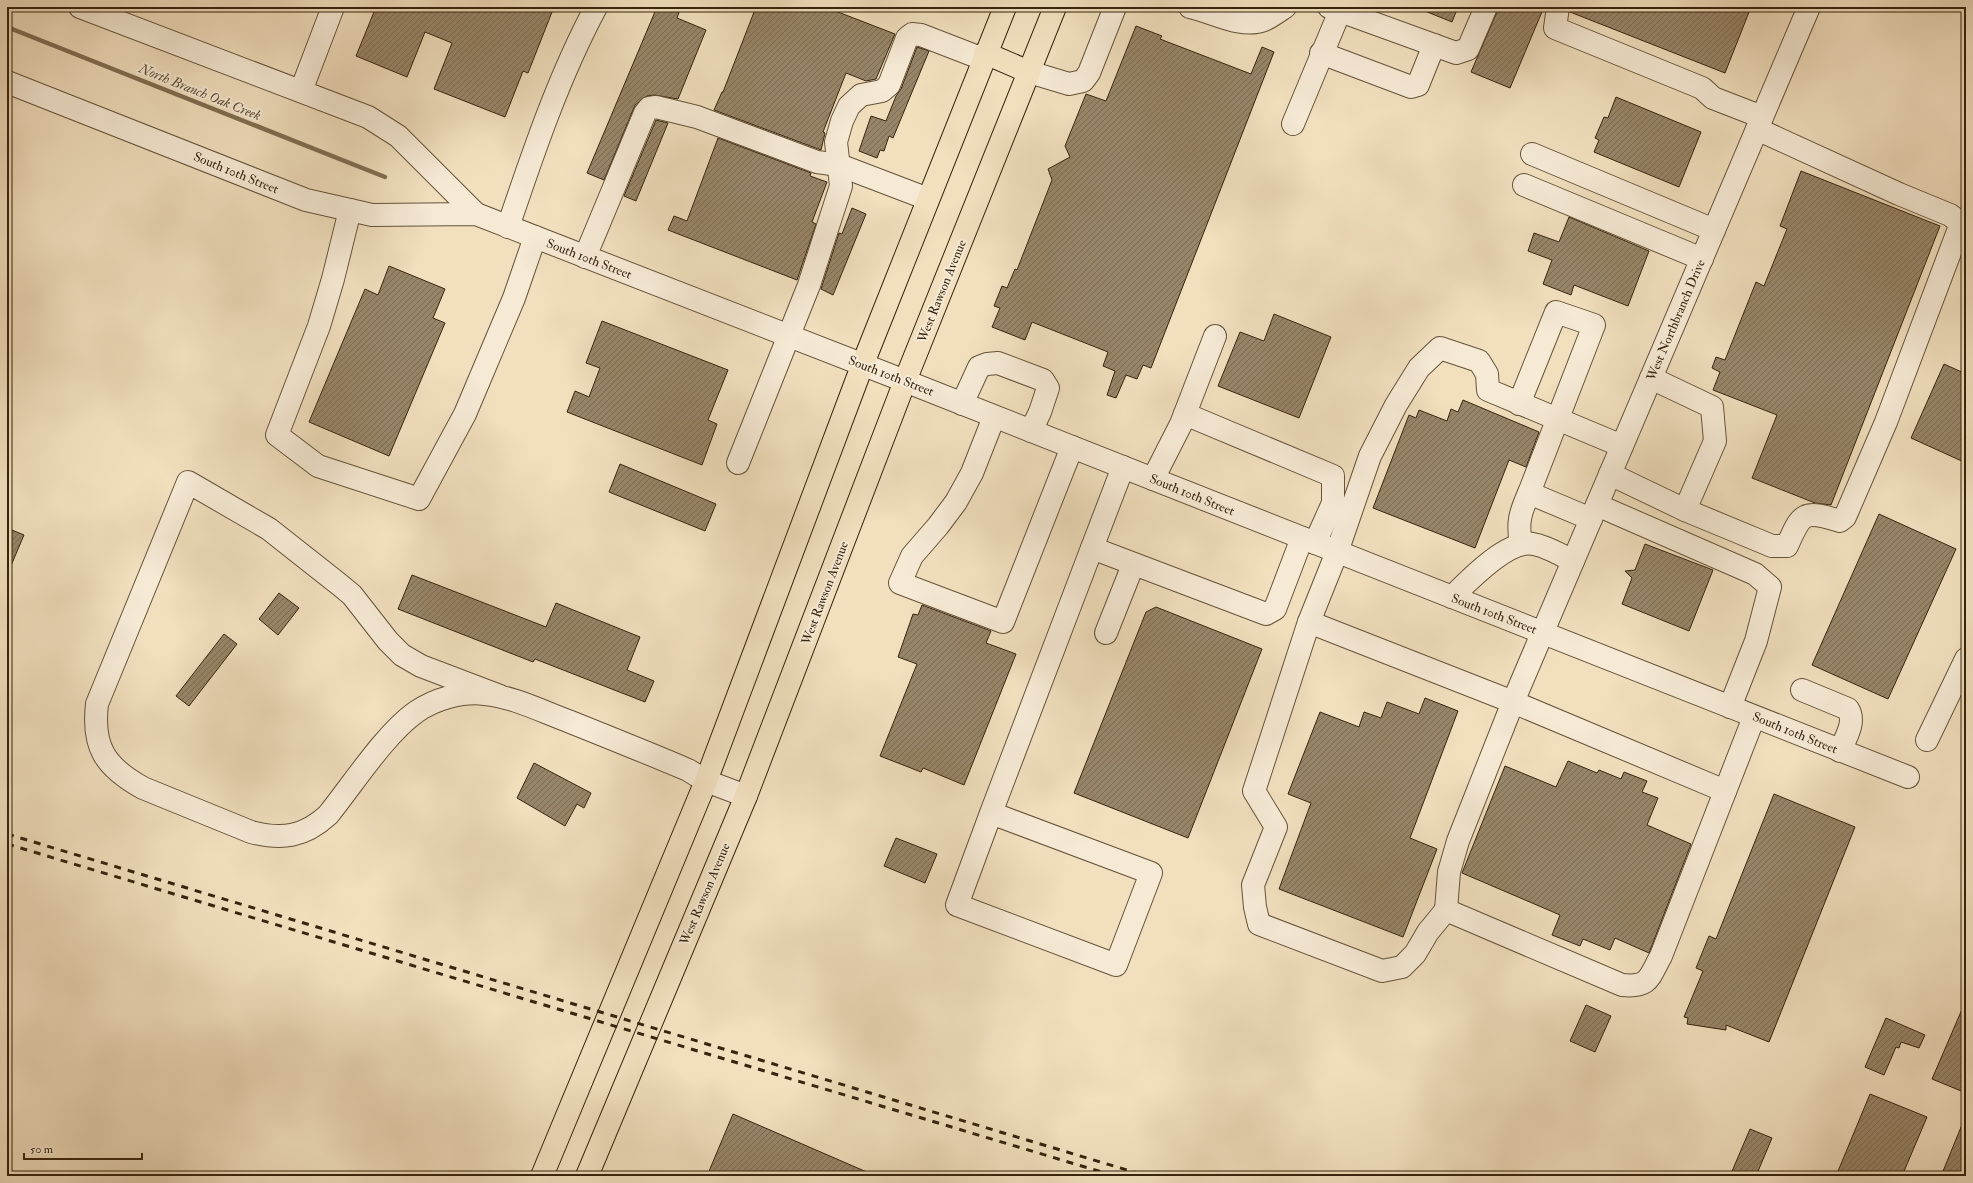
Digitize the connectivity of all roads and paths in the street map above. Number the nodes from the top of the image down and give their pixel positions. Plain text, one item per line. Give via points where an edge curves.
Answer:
1 (80, 7) edge
2 (333, 7) edge
3 (596, 7) edge
4 (1004, 7) edge
5 (1055, 7) edge
6 (1114, 7) edge
7 (1190, 7) edge
8 (1285, 7) edge
9 (1486, 7) edge
10 (1558, 7) edge
11 (1809, 7) edge
12 (1334, 9) edge
13 (1434, 46) junction
14 (1321, 53) junction
15 (984, 56) junction
16 (1029, 72) junction
17 (7, 82) edge
18 (301, 91) junction
19 (1760, 123) junction
20 (1293, 124) dead end
21 (1532, 154) dead end
22 (839, 165) junction
23 (1524, 185) dead end
24 (928, 199) junction
25 (350, 210) junction
26 (476, 214) junction
27 (508, 227) junction
28 (1714, 230) junction
29 (535, 238) junction
30 (586, 257) junction
31 (1702, 259) junction
32 (787, 336) junction
33 (1215, 336) dead end
34 (862, 366) junction
35 (1651, 378) junction
36 (906, 382) junction
37 (962, 404) junction
38 (1519, 404) junction
39 (1185, 414) junction
40 (994, 416) junction
41 (1557, 420) junction
42 (1031, 431) junction
43 (1622, 446) junction
44 (1072, 447) junction
45 (738, 463) dead end
46 (1123, 467) junction
47 (1610, 474) junction
48 (1153, 479) junction
49 (1528, 493) junction
50 (1686, 510) junction
51 (1594, 512) junction
52 (1309, 541) junction
53 (1521, 544) junction
54 (1092, 548) junction
55 (1337, 552) junction
56 (1573, 561) junction
57 (1133, 565) junction
58 (1452, 597) junction
59 (1309, 622) junction
60 (1106, 633) dead end
61 (1542, 633) junction
62 (1966, 659) edge
63 (1802, 690) dead end
64 (500, 696) junction
65 (1513, 702) junction
66 (1730, 707) junction
67 (1754, 716) junction
68 (1927, 740) dead end
69 (1840, 751) junction
70 (1908, 777) dead end
71 (706, 781) junction
72 (1725, 791) junction
73 (746, 796) junction
74 (991, 813) junction
75 (1446, 910) junction
76 (542, 1176) edge
77 (587, 1176) edge

1 - 18 street, South 10th Street
2 - 18 street
3 - 27 street via 562,82
4 - 15 main road
5 - 16 main road, West Rawson Avenue
6 - 16 street via 1089,73 1083,81 1069,84
7 - 8 street via 1237,21 1255,23 1265,20
9 - 13 street via 1468,49 1456,53
10 - 19 street via 1555,28 1702,88 1713,98
11 - 19 street, West Northbranch Drive
12 - 13 street
12 - 14 street
13 - 14 street via 1418,85 1411,87
14 - 20 street
15 - 16 main road
15 - 22 street via 912,34 907,38 889,85 882,91 861,95 849,106 836,142
15 - 24 main road
16 - 36 main road, West Rawson Avenue
17 - 25 street, South 10th Street via 306,200
18 - 26 street, South 10th Street via 368,117 398,136
19 - 28 street, West Northbranch Drive
19 - 50 street via 1950,215 1958,220 1960,226 1886,422 1845,518 1840,521 1814,514 1806,516 1796,526 1787,546 1772,546
21 - 28 street
22 - 24 street
22 - 30 street via 817,162 697,117 656,107 649,108
22 - 32 street via 841,186 809,285
23 - 31 street
24 - 34 main road
25 - 26 street, South 10th Street via 372,215
25 - 29 street via 319,326 277,435 318,466 418,499 465,414 514,298
26 - 27 street, South 10th Street
27 - 29 street, South 10th Street
28 - 31 street, West Northbranch Drive
29 - 30 street, South 10th Street
30 - 32 street, South 10th Street
31 - 35 street, West Northbranch Drive
32 - 34 street, South 10th Street
32 - 45 street
33 - 39 street
34 - 36 street, South 10th Street
34 - 71 main road
35 - 43 street, West Northbranch Drive
35 - 50 street via 1712,407 1714,441
36 - 37 street, South 10th Street
36 - 73 main road, West Rawson Avenue
37 - 40 street, South 10th Street
37 - 42 street via 979,367 987,364 998,363 1043,380 1048,388
38 - 41 street
38 - 41 street via 1556,312 1594,325
38 - 55 street via 1488,390 1486,374 1479,362 1440,348 1419,368 1370,456
39 - 48 street
39 - 52 street via 1333,476 1333,504
40 - 42 street, South 10th Street
40 - 44 street via 972,473 956,502 912,556 900,582 1003,622
41 - 43 street
41 - 49 street
42 - 44 street, South 10th Street
43 - 47 street, West Northbranch Drive
44 - 46 street, South 10th Street
46 - 48 street, South 10th Street
46 - 54 street
47 - 50 street
47 - 51 street, West Northbranch Drive
48 - 52 street, South 10th Street
49 - 51 street
49 - 53 street via 1519,516
51 - 56 street, West Northbranch Drive
51 - 66 street via 1756,574 1770,587 1756,641
52 - 55 street, South 10th Street
52 - 57 street via 1275,609 1266,614
53 - 56 street via 1533,544
53 - 58 street via 1486,564
54 - 57 street
54 - 74 street
55 - 58 street, South 10th Street
55 - 59 street
56 - 61 street, West Northbranch Drive
57 - 60 street
58 - 61 street, South 10th Street
59 - 65 street
59 - 75 street via 1254,791 1276,828 1253,885 1259,924 1382,971 1402,967 1415,954 1428,932
61 - 65 street, West Northbranch Drive
61 - 66 street, South 10th Street
62 - 68 street
63 - 69 street via 1848,709 1852,722
64 - 64 street via 483,693 449,697 432,702 416,711 390,736 328,815 317,825 301,833 282,836 251,832 132,782 106,760 99,748 96,735 97,704 101,691 188,482 269,529 340,584 402,655 421,666
64 - 71 street via 688,770
65 - 72 street
65 - 75 street, West Northbranch Drive via 1458,841 1449,872
66 - 67 street, South 10th Street
67 - 69 street, South 10th Street
67 - 72 street
69 - 70 street, South 10th Street
71 - 73 street
71 - 76 main road
72 - 75 street via 1661,956 1647,982 1636,987 1622,985
73 - 77 main road, West Rawson Avenue
74 - 74 street via 1151,874 1116,965 957,905

